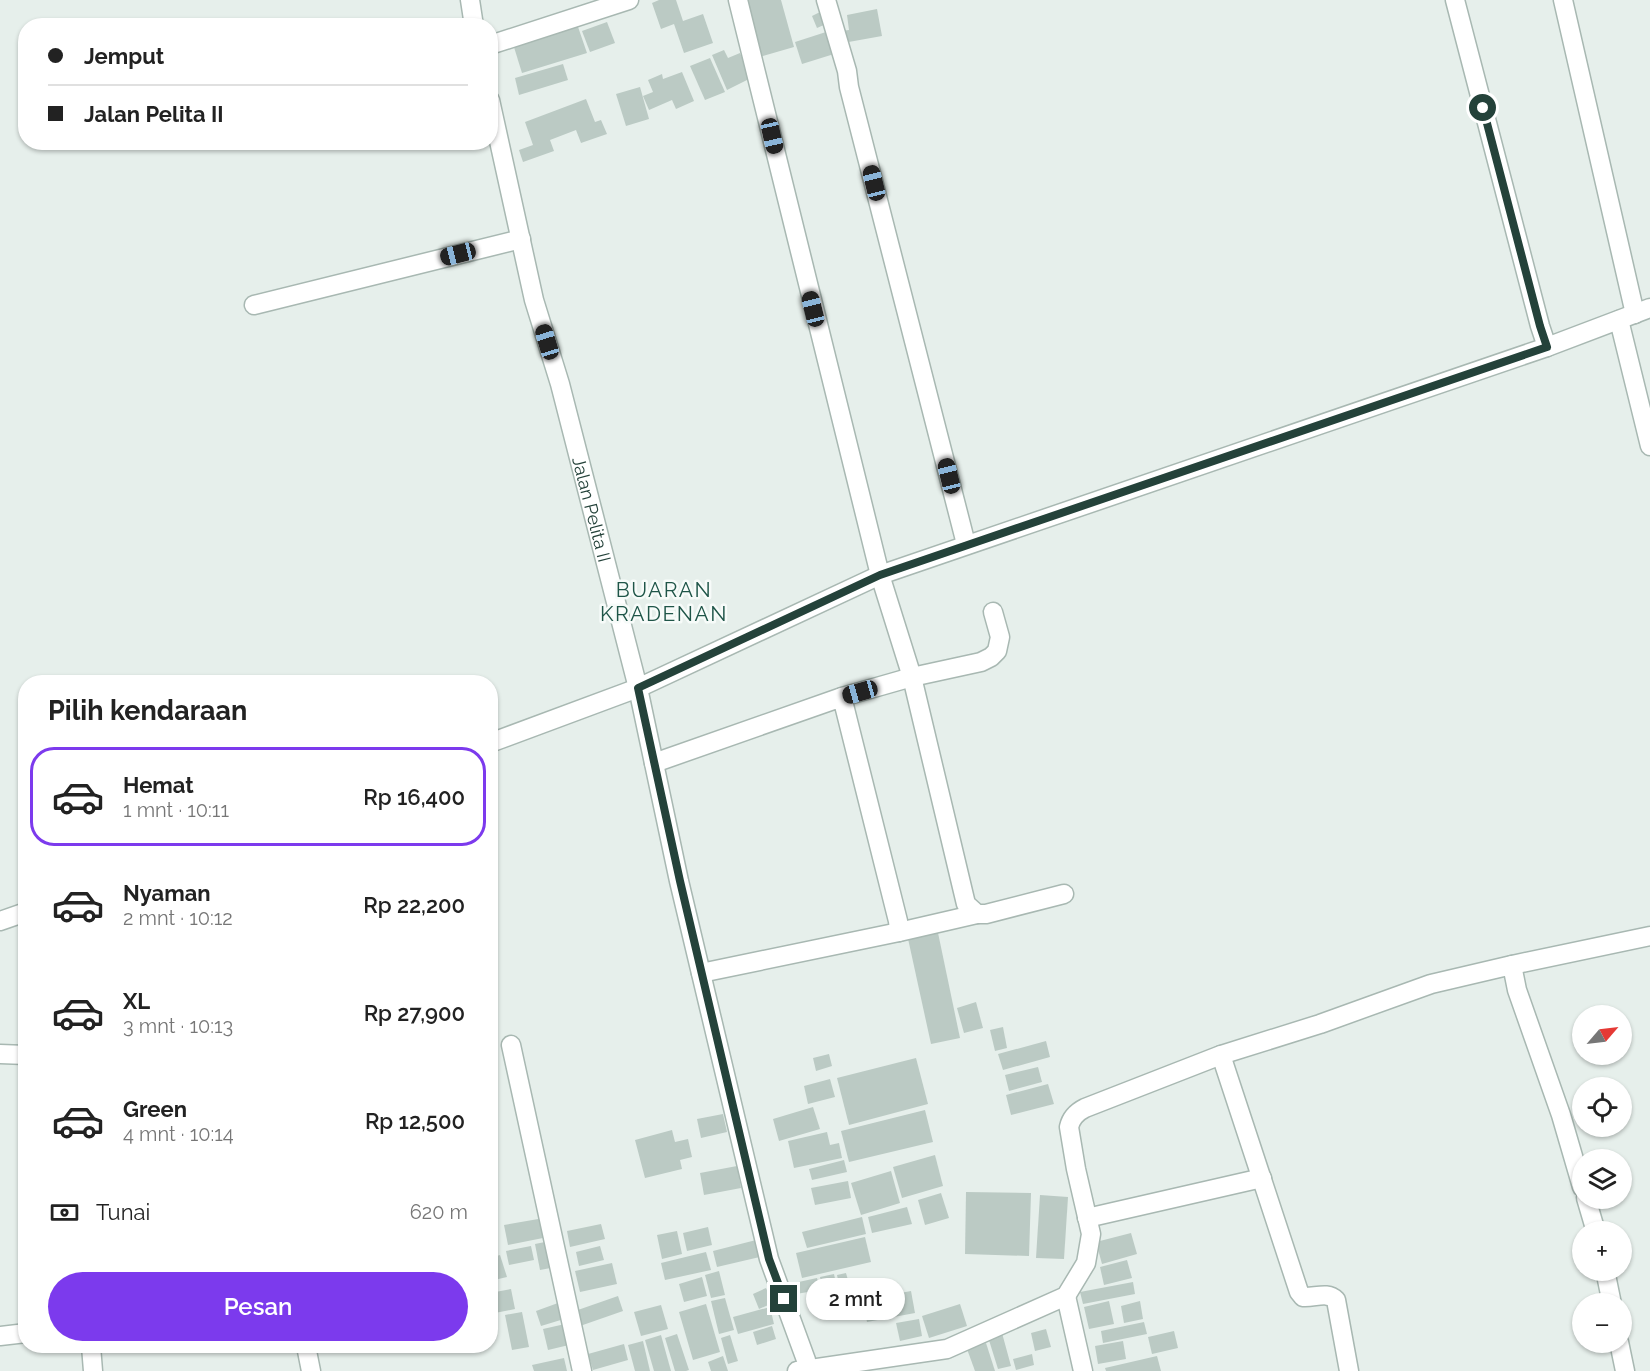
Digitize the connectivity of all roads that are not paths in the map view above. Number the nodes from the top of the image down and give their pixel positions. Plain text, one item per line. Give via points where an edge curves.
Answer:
1 (470, 0) edge
2 (629, 0) edge
3 (738, 0) edge
4 (826, 0) edge
5 (1455, 0) edge
6 (1563, 0) edge
7 (473, 18) edge
8 (498, 42) edge
9 (498, 136) edge
10 (521, 239) junction
11 (254, 305) dead end
12 (1634, 314) edge
13 (1547, 347) junction
14 (1650, 446) edge
15 (966, 544) junction
16 (880, 575) junction
17 (993, 612) dead end
18 (912, 677) junction
19 (638, 688) junction
20 (842, 697) junction
21 (498, 739) edge
22 (654, 763) junction
23 (1064, 894) dead end
24 (976, 914) junction
25 (18, 915) edge
26 (0, 921) edge
27 (899, 932) junction
28 (1650, 936) edge
29 (1512, 965) junction
30 (701, 972) junction
31 (511, 1045) dead end
32 (0, 1054) edge
33 (18, 1055) edge
34 (1221, 1055) junction
35 (1572, 1153) edge
36 (1262, 1178) junction
37 (1087, 1218) junction
38 (1066, 1296) junction
39 (18, 1334) edge
40 (0, 1336) edge
41 (92, 1353) edge
42 (307, 1353) edge
43 (1621, 1353) edge
44 (804, 1370) edge
45 (93, 1371) edge
46 (311, 1371) edge
47 (582, 1371) edge
48 (1083, 1371) edge
49 (1349, 1371) edge
50 (1624, 1371) edge

1 - 7 street
2 - 8 street
3 - 16 street
4 - 15 street
5 - 13 street
6 - 12 street
9 - 10 street, Jalan Pelita II
10 - 11 street
10 - 19 street, Jalan Pelita II
12 - 13 street
12 - 14 street
13 - 15 street
15 - 16 street
16 - 18 street
16 - 19 street
17 - 18 street via 1000,637 992,657
18 - 20 street
18 - 24 street via 962,894
19 - 21 street
19 - 22 street, Jalan Pelita II
20 - 22 street
20 - 27 street
22 - 30 street, Jalan Pelita II
23 - 24 street
24 - 27 street
25 - 26 street
27 - 30 street
28 - 29 street
29 - 34 street via 1431,984
29 - 35 street
30 - 44 street, Jalan Pelita II via 769,1259 806,1360
31 - 47 street
32 - 33 street
34 - 36 street
34 - 37 street via 1085,1108 1075,1116 1069,1127
36 - 37 street
36 - 49 street via 1299,1292 1303,1297 1327,1295 1336,1300
37 - 38 street via 1091,1234 1086,1263
38 - 44 street via 947,1349
38 - 48 street
39 - 40 street
41 - 45 street
42 - 46 street
43 - 50 street

